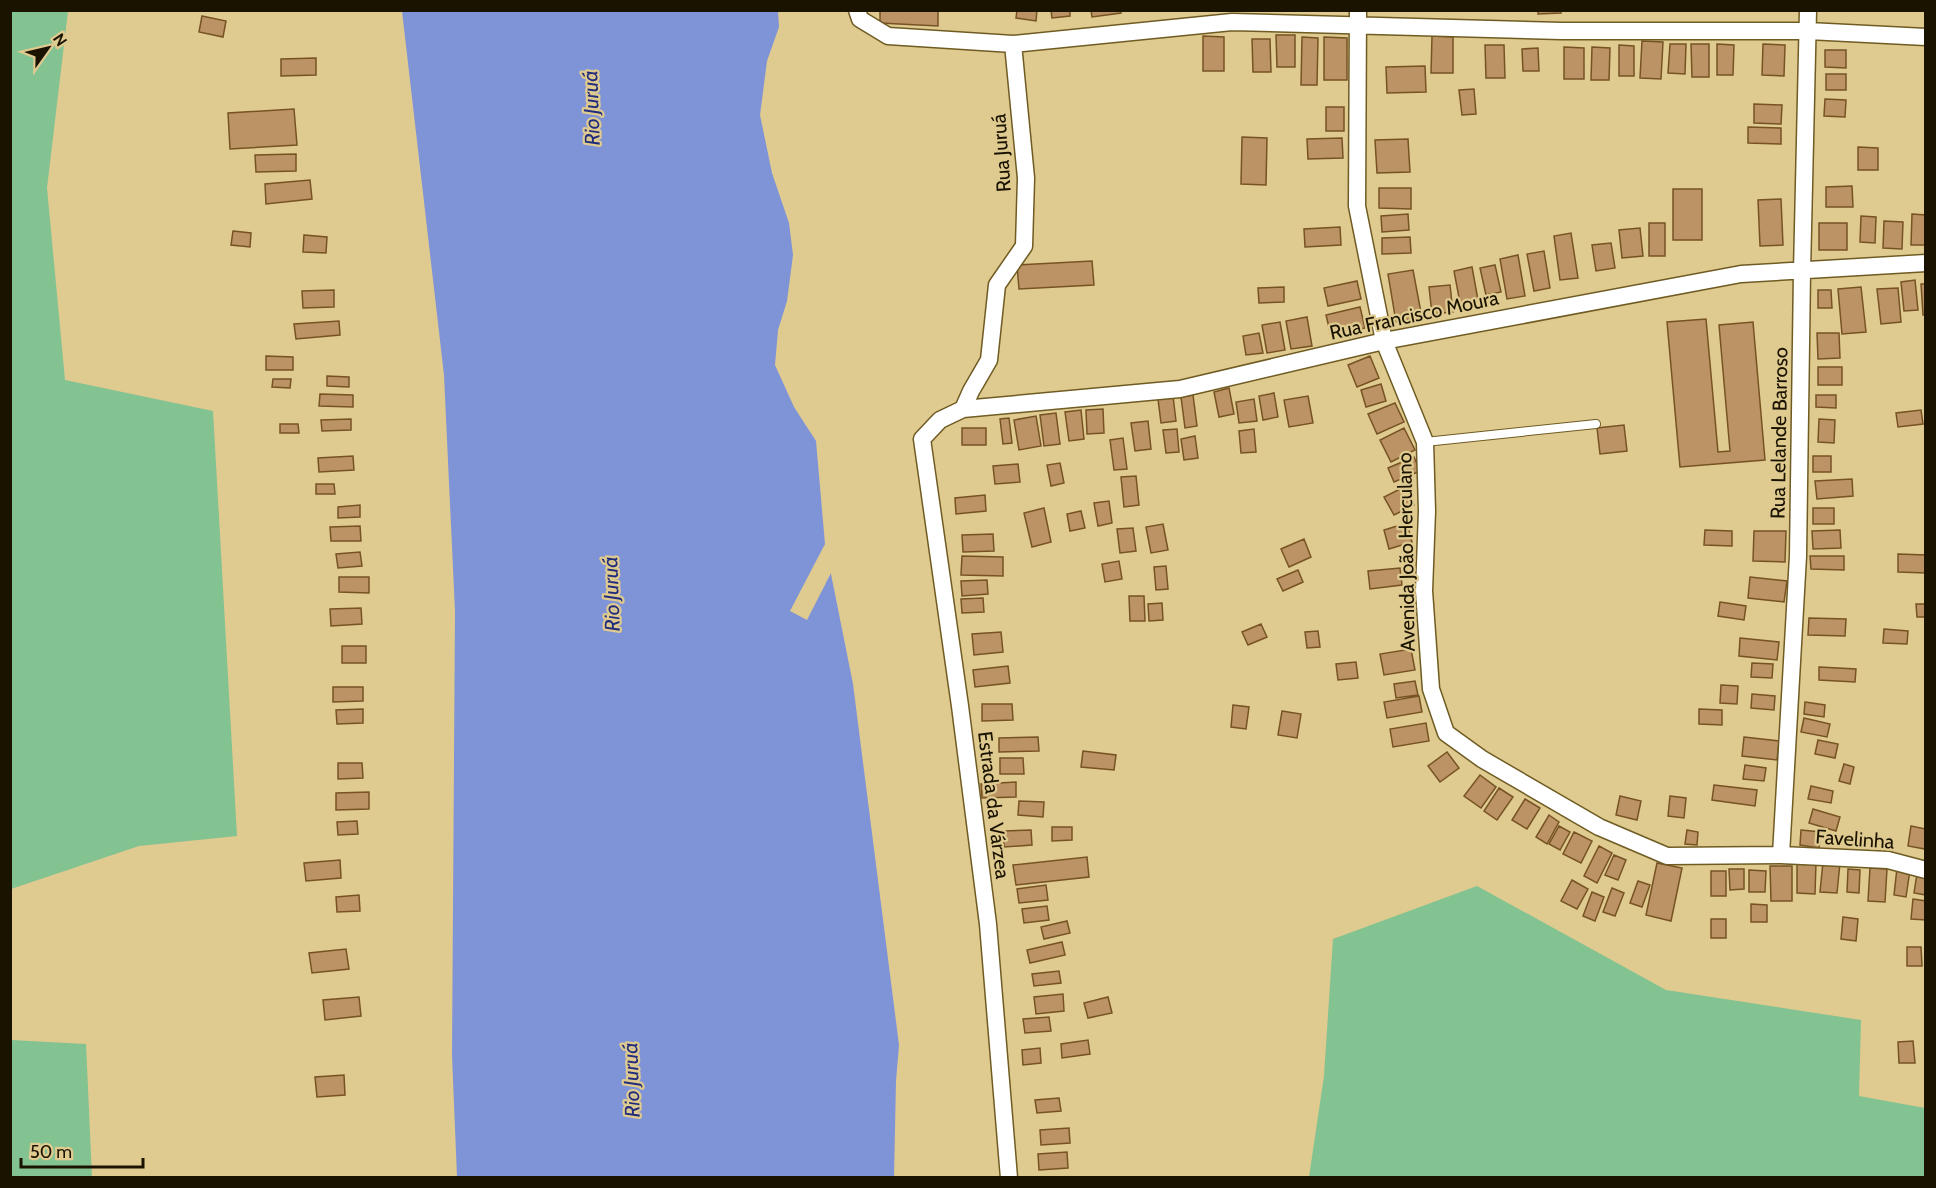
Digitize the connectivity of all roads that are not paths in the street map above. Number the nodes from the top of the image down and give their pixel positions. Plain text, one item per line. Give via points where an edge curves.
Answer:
1 (857, 10) edge
2 (1808, 10) edge
3 (1358, 18) edge
4 (1808, 31) junction
5 (1926, 37) edge
6 (1013, 44) junction
7 (1926, 263) edge
8 (1802, 272) junction
9 (1384, 341) junction
10 (963, 410) junction
11 (1596, 424) dead end
12 (922, 439) joint
13 (1425, 442) junction
14 (1781, 855) junction
15 (1926, 870) edge
16 (1010, 1178) edge

1 - 6 street via 860,19 888,36
2 - 4 street, Rua Lelande Barroso
3 - 4 street via 1561,31
3 - 6 street via 1232,22
3 - 9 street, Avenida João Herculano via 1357,206
4 - 5 street
4 - 8 street, Rua Lelande Barroso
6 - 10 street, Rua Juruá via 1026,178 1024,246 997,285 988,360
7 - 8 street, Rua Francisco Moura
8 - 9 street, Rua Francisco Moura via 1741,274
8 - 14 street, Rua Lelande Barroso via 1798,556
9 - 10 street, Rua Francisco Moura via 1180,389
9 - 13 street, Avenida João Herculano
10 - 12 street, Rua Francisco Moura via 940,420
11 - 13 lane
12 - 16 street, Estrada da Várzea via 988,924
13 - 14 street, Avenida João Herculano via 1424,591 1431,689 1446,733 1482,759 1599,827 1667,856
14 - 15 street, Favelinha via 1888,861

